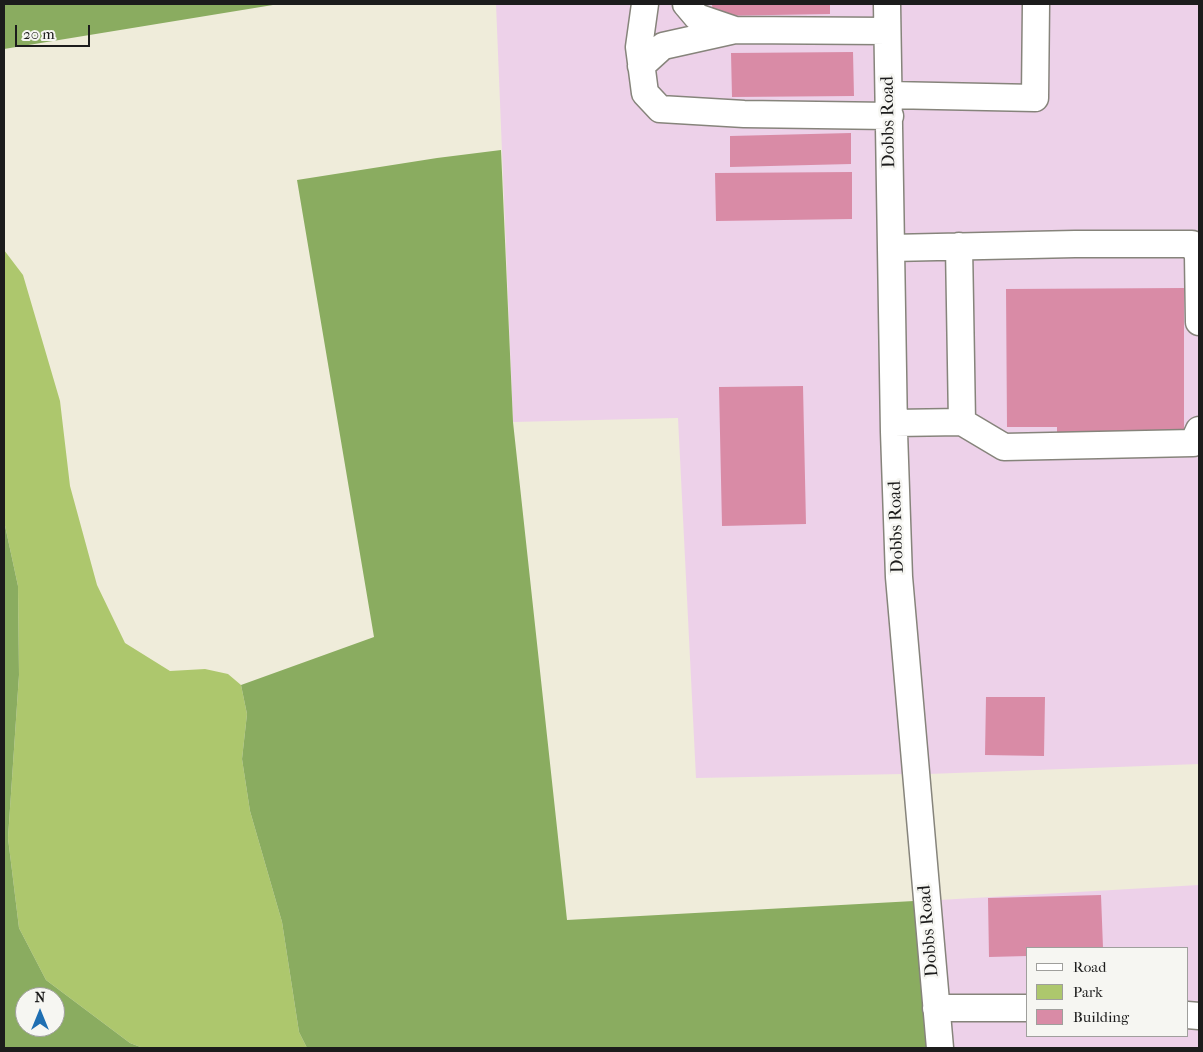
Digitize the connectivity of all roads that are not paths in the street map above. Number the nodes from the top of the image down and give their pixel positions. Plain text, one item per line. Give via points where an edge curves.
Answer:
1 (645, 4) edge
2 (686, 4) edge
3 (887, 4) edge
4 (1036, 4) edge
5 (735, 30) junction
6 (887, 31) junction
7 (641, 66) junction
8 (889, 106) junction
9 (959, 246) junction
10 (891, 248) junction
11 (1199, 322) edge
12 (962, 422) junction
13 (894, 423) junction
14 (1199, 430) edge
15 (936, 1008) junction
16 (1026, 1008) edge
17 (940, 1048) edge

1 - 7 street via 639,47
2 - 5 street via 698,17
3 - 6 street, Dobbs Road
4 - 8 street via 1035,98
5 - 6 street
5 - 7 street via 663,46
6 - 8 street, Dobbs Road
7 - 8 street via 644,93 660,109 744,114
8 - 10 street, Dobbs Road
9 - 10 street
9 - 11 street via 1192,244 1198,255
9 - 12 street
10 - 13 street, Dobbs Road
12 - 13 street
12 - 14 street via 1004,447 1193,443
13 - 15 street, Dobbs Road via 899,577
15 - 16 street
15 - 17 street, Dobbs Road

